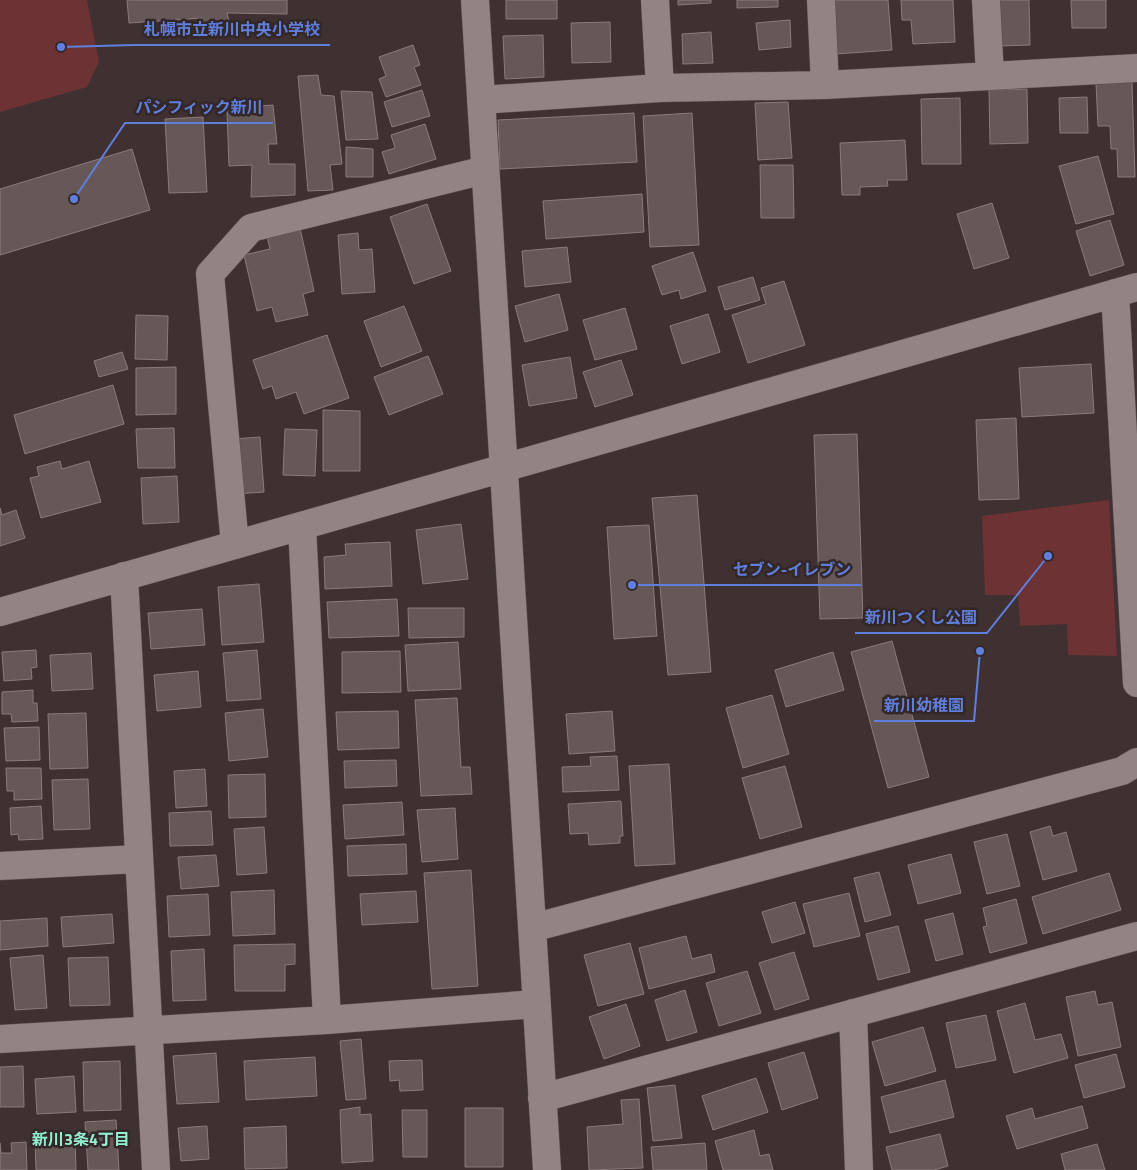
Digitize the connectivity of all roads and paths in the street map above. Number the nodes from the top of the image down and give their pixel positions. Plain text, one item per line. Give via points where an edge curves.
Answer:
1 (475, 0) edge
2 (655, 0) edge
3 (822, 0) edge
4 (986, 0) edge
5 (1137, 68) edge
6 (990, 76) junction
7 (825, 85) junction
8 (660, 88) junction
9 (481, 100) junction
10 (485, 170) junction
11 (1126, 290) edge
12 (503, 469) junction
13 (302, 526) junction
14 (235, 545) junction
15 (124, 576) junction
16 (0, 612) edge
17 (1137, 683) edge
18 (1137, 762) edge
19 (138, 859) junction
20 (0, 866) edge
21 (532, 928) junction
22 (1137, 936) edge
23 (536, 1004) junction
24 (853, 1013) junction
25 (327, 1020) junction
26 (148, 1031) junction
27 (0, 1039) edge
28 (542, 1098) junction
29 (156, 1170) edge
30 (546, 1170) edge
31 (859, 1170) edge

1 - 9 street
2 - 8 street
3 - 7 street
4 - 6 street
5 - 6 street
6 - 7 street
7 - 8 street
8 - 9 street
9 - 10 street
10 - 12 street
10 - 14 street via 252,228 210,274
11 - 12 street
11 - 17 street
12 - 13 street
12 - 21 street
13 - 14 street
13 - 25 street
14 - 15 street
15 - 16 street
15 - 19 street
18 - 21 street via 1122,771
19 - 20 street
19 - 26 street
21 - 23 street
22 - 24 street
23 - 25 street
23 - 28 street
24 - 28 street
24 - 31 street
25 - 26 street
26 - 27 street
26 - 29 street
28 - 30 street

